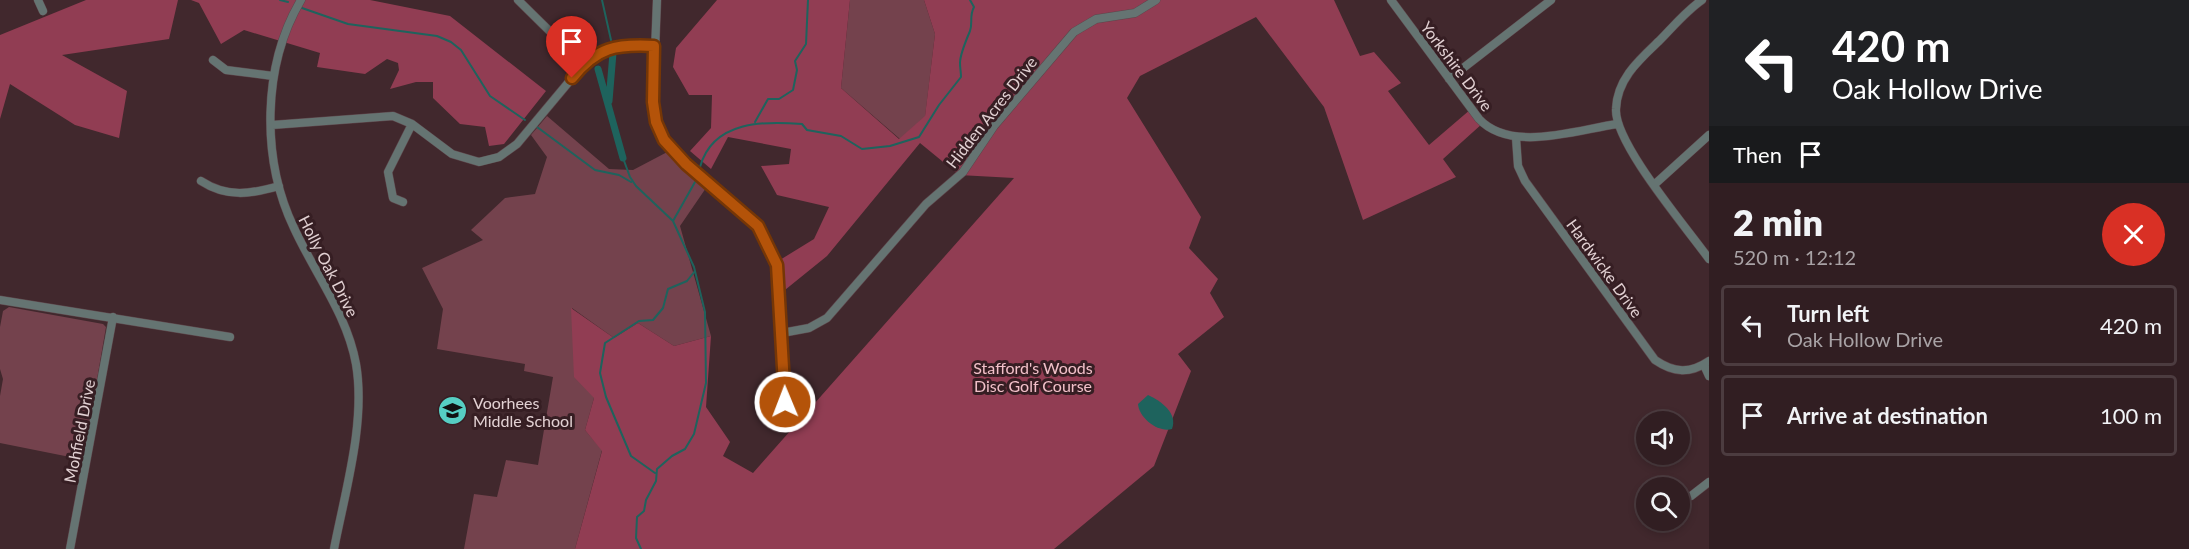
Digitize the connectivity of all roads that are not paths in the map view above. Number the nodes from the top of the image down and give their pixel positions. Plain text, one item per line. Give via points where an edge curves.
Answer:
1 (38, 0) edge
2 (301, 0) edge
3 (518, 0) edge
4 (657, 0) edge
5 (1156, 0) edge
6 (1391, 0) edge
7 (1551, 0) edge
8 (1698, 1) edge
9 (43, 11) dead end
10 (654, 46) junction
11 (213, 60) dead end
12 (583, 64) junction
13 (273, 76) junction
14 (1449, 79) junction
15 (412, 124) junction
16 (1617, 124) junction
17 (273, 125) junction
18 (1709, 135) edge
19 (1516, 138) junction
20 (201, 181) dead end
21 (1654, 184) junction
22 (279, 186) junction
23 (403, 202) dead end
24 (1709, 259) edge
25 (0, 300) edge
26 (113, 317) junction
27 (782, 333) junction
28 (230, 337) dead end
29 (1706, 363) edge
30 (1709, 376) edge
31 (781, 413) dead end
32 (1709, 482) edge
33 (1691, 496) dead end
34 (70, 549) edge
35 (334, 549) edge

1 - 9 street
2 - 13 street, Holly Oak Drive via 285,32
3 - 12 street
4 - 10 street
5 - 27 street, Hidden Acres Drive via 1135,13 1108,16 1080,26 994,126 963,171 926,204 827,318 809,328
6 - 14 street, Yorkshire Drive
7 - 14 street
8 - 16 street via 1627,74 1619,93
10 - 12 street via 614,47
10 - 27 street via 653,102 660,131 671,149 766,237 777,265
11 - 13 street via 226,70
12 - 15 street via 517,144 488,160 472,162 452,154
13 - 17 street, Holly Oak Drive
14 - 19 street, Yorkshire Drive via 1487,128
15 - 17 street via 379,115
15 - 23 street via 388,172 393,198
16 - 19 street, Yorkshire Drive
16 - 21 street via 1630,152
17 - 22 street, Holly Oak Drive via 273,159
18 - 21 street
19 - 29 street, Hardwicke Drive via 1518,166 1525,181 1655,360 1682,372
20 - 22 street via 221,192 235,194
21 - 24 street
22 - 35 street, Holly Oak Drive via 293,227 341,315 356,366 356,429
25 - 26 street via 105,319
26 - 28 street
26 - 34 street, Mohfield Drive
27 - 31 street via 786,385
29 - 30 street
32 - 33 street

